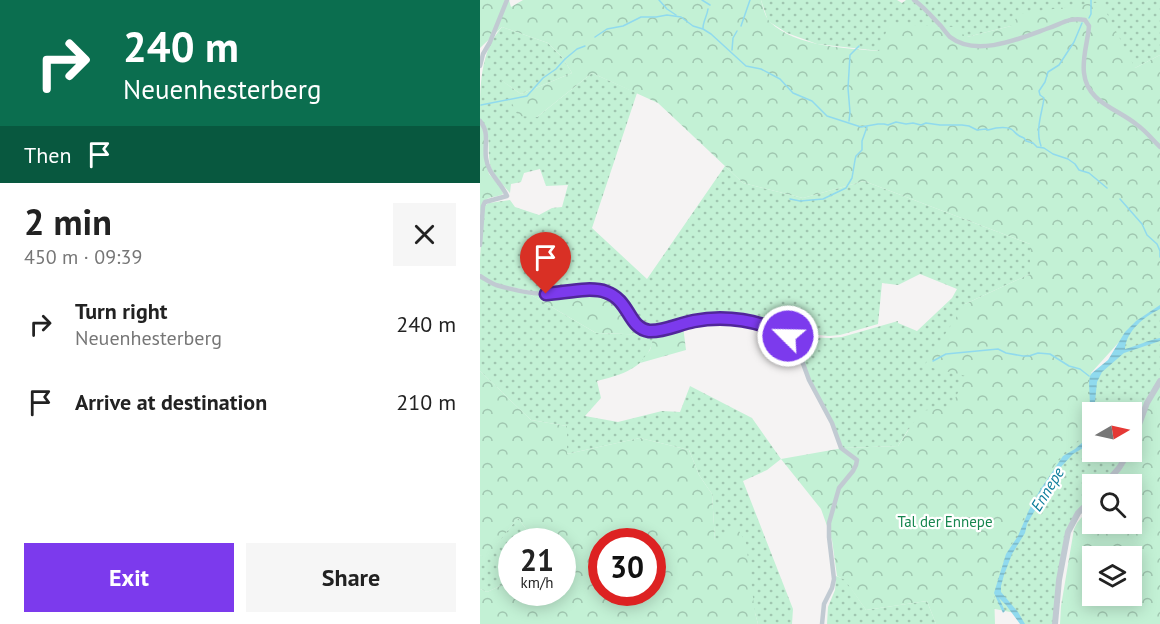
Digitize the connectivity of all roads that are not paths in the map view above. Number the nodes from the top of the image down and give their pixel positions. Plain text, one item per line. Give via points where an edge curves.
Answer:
1 (507, 0) edge
2 (914, 0) edge
3 (480, 66) edge
4 (480, 121) edge
5 (1160, 147) edge
6 (480, 245) edge
7 (480, 276) edge
8 (1160, 381) edge
9 (1142, 416) edge
10 (1123, 462) edge
11 (1114, 474) edge
12 (1082, 509) edge
13 (822, 624) edge
14 (1054, 624) edge

1 - 3 street
2 - 5 street via 950,37 979,46 1000,44 1072,18 1085,20 1089,26 1083,72 1089,89 1098,100 1137,124
4 - 6 street via 487,134 486,157 491,173 507,196 485,202
7 - 13 street via 494,285 546,294 605,291 616,296 640,329 651,331 694,321 728,319 754,322 788,336 841,448 857,460 839,488 830,523 834,579 824,604
8 - 9 street
10 - 11 street
12 - 14 street via 1068,532

